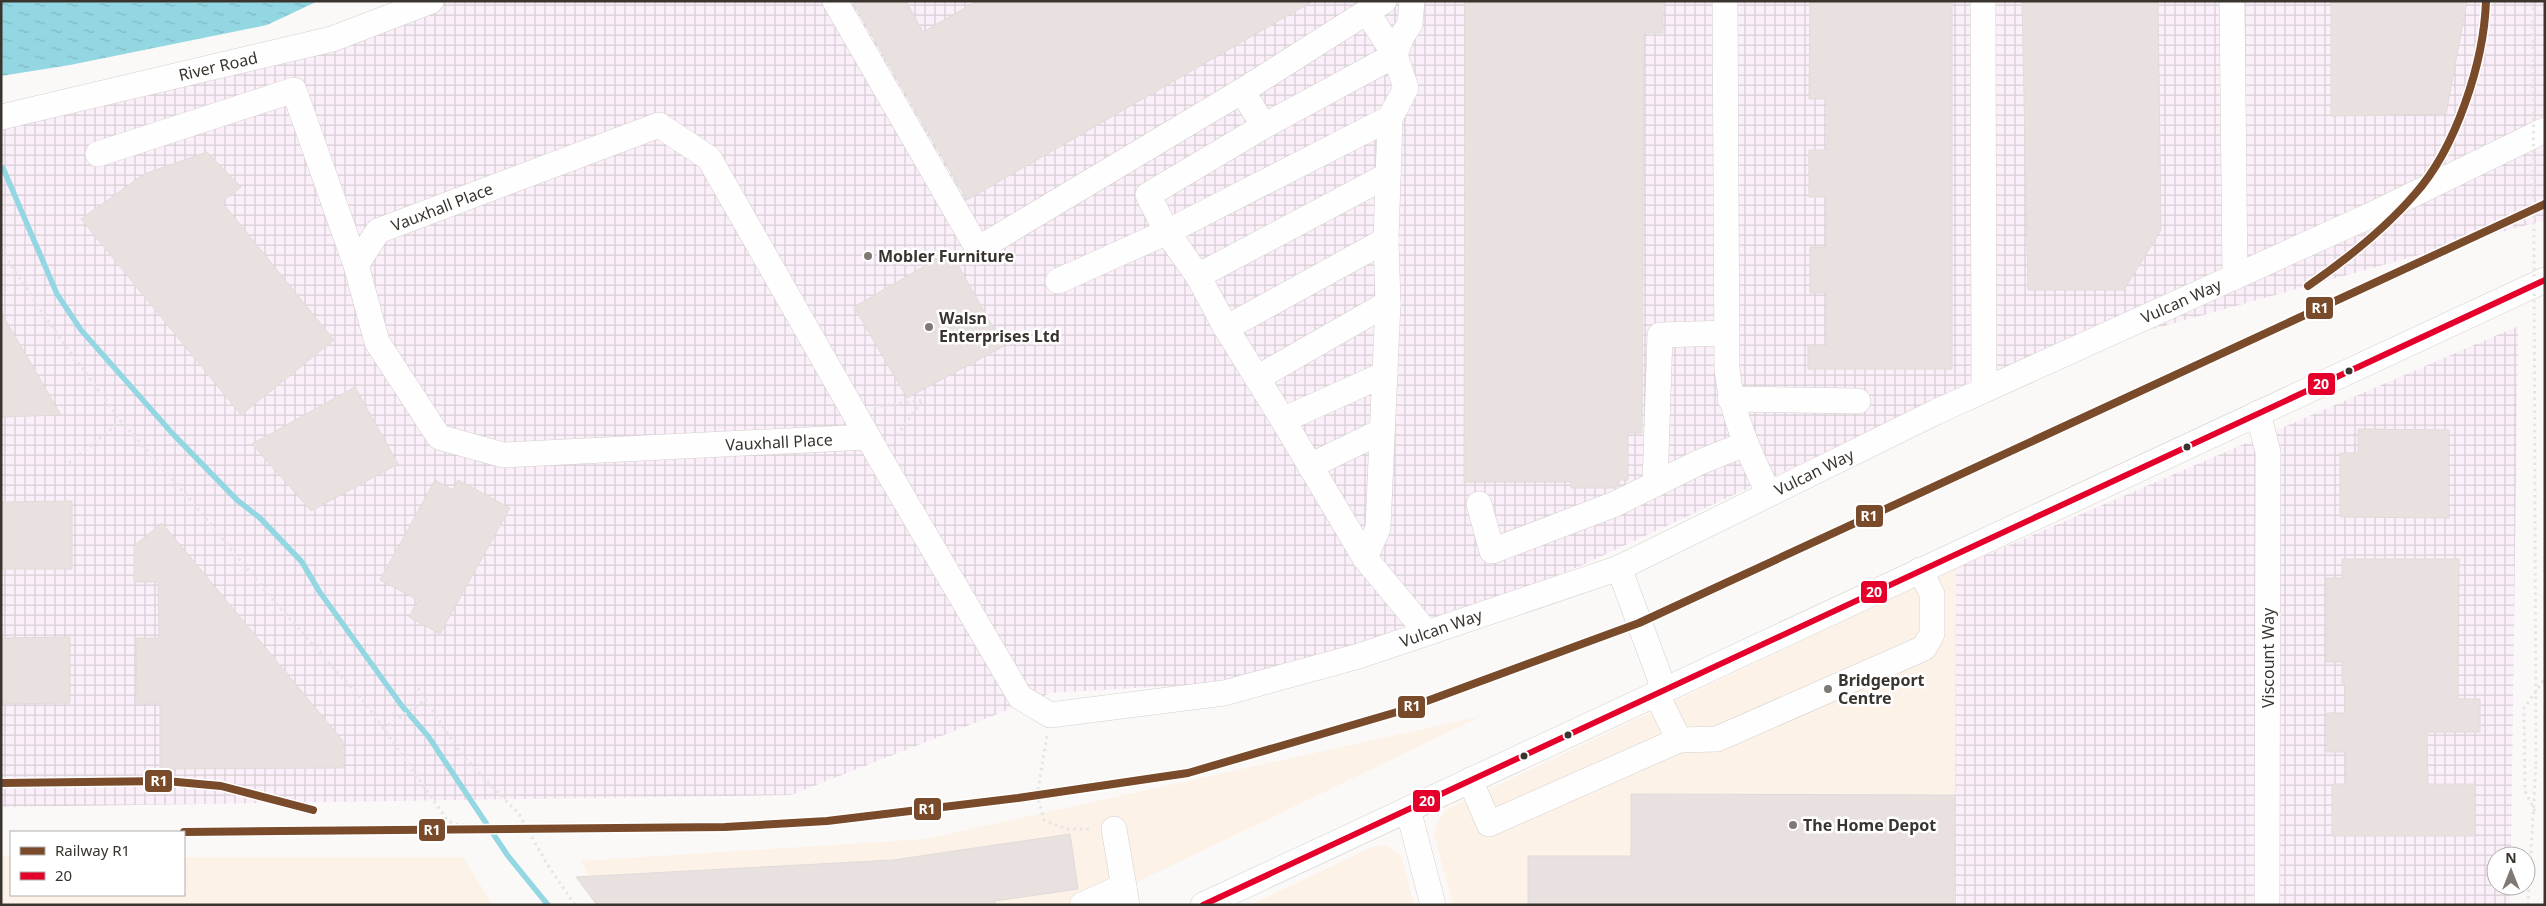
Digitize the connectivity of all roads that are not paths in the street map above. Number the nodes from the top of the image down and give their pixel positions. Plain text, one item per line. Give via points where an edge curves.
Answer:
1 (431, 1) edge
2 (835, 1) edge
3 (1412, 1) edge
4 (1725, 1) edge
5 (1983, 1) edge
6 (2232, 1) edge
7 (1376, 7) edge
8 (1395, 54) junction
9 (1242, 91) junction
10 (1, 116) edge
11 (1390, 118) junction
12 (1264, 126) junction
13 (2545, 130) edge
14 (98, 154) dead end
15 (1128, 159) junction
16 (1388, 175) junction
17 (1148, 195) junction
18 (1167, 232) junction
19 (1386, 240) junction
20 (356, 264) junction
21 (1198, 276) junction
22 (2235, 277) junction
23 (1058, 280) dead end
24 (2545, 280) edge
25 (1388, 303) junction
26 (1226, 328) junction
27 (1727, 333) junction
28 (1385, 374) junction
29 (1257, 378) junction
30 (1984, 390) junction
31 (1730, 399) junction
32 (1858, 401) dead end
33 (2258, 413) junction
34 (1283, 420) junction
35 (1382, 431) junction
36 (867, 437) junction
37 (1745, 444) junction
38 (1310, 466) junction
39 (1654, 484) junction
40 (1770, 494) junction
41 (1479, 504) dead end
42 (1365, 558) junction
43 (1619, 568) junction
44 (1920, 570) junction
45 (1427, 633) junction
46 (1660, 691) junction
47 (1050, 715) joint
48 (1679, 740) junction
49 (1470, 780) junction
50 (1408, 808) junction
51 (1114, 829) road end
52 (1125, 896) edge
53 (1082, 905) edge
54 (1204, 905) edge
55 (1433, 905) edge
56 (2267, 905) edge

1 - 10 street, River Road via 332,39
2 - 15 street via 978,249
3 - 8 street via 1410,24
4 - 27 street
5 - 30 street
6 - 22 street
7 - 8 street
7 - 9 street
8 - 11 street via 1406,88
8 - 12 street
9 - 12 street
9 - 15 street
11 - 16 street
11 - 18 street
12 - 17 street
13 - 22 street, Vulcan Way
14 - 20 street via 294,90
15 - 17 street
16 - 19 street
16 - 21 street
17 - 18 street
18 - 21 street
18 - 23 street
19 - 25 street
19 - 26 street
20 - 36 street, Vauxhall Place via 378,342 438,437 503,455
20 - 36 street, Vauxhall Place via 378,232 659,125 709,158
21 - 26 street
22 - 30 street, Vulcan Way
24 - 33 street
25 - 28 street
25 - 29 street
26 - 29 street
27 - 31 street
27 - 39 street via 1660,334
28 - 34 street
28 - 35 street
29 - 34 street
30 - 40 street, Vulcan Way
31 - 32 street
31 - 37 street
33 - 44 street
33 - 56 street, Viscount Way via 2268,452
34 - 38 street
35 - 38 street
35 - 42 street via 1378,528
36 - 47 street, Vauxhall Place via 1020,697
37 - 39 street
37 - 40 street
38 - 42 street
39 - 41 street via 1615,504 1492,551
40 - 43 street, Vulcan Way
42 - 45 street
43 - 45 street, Vulcan Way
43 - 46 street
44 - 46 street
44 - 48 street via 1932,594 1932,634 1924,648 1717,740
45 - 47 street, Vulcan Way via 1359,656 1224,693
46 - 48 street
46 - 49 street
48 - 49 street via 1490,824
49 - 50 street
50 - 54 street
50 - 55 street
51 - 52 street
52 - 53 street

